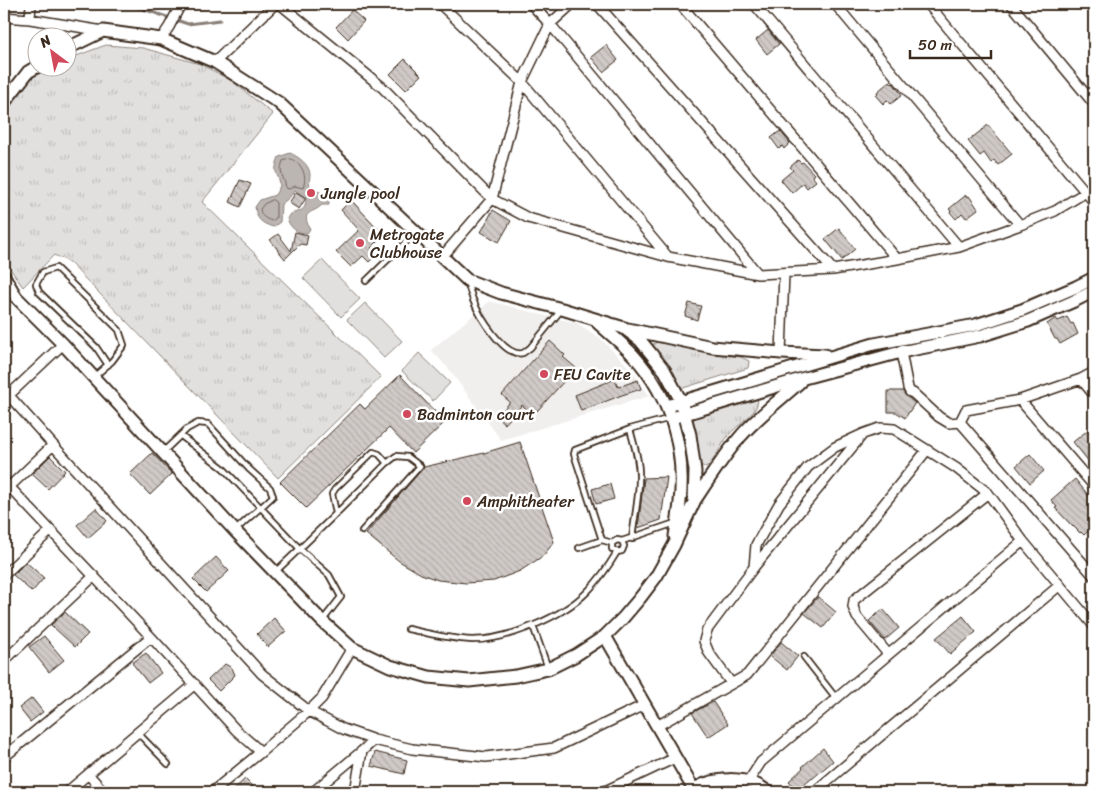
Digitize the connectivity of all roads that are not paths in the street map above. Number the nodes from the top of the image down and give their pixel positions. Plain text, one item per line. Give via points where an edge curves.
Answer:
1 (31, 4) edge
2 (181, 4) edge
3 (275, 4) edge
4 (280, 4) edge
5 (440, 4) edge
6 (531, 4) edge
7 (572, 4) edge
8 (597, 4) edge
9 (680, 4) edge
10 (754, 4) edge
11 (834, 4) edge
12 (928, 4) edge
13 (1011, 4) edge
14 (1088, 4) edge
15 (1094, 10) edge
16 (4, 17) edge
17 (30, 19) junction
18 (550, 24) junction
19 (103, 31) junction
20 (161, 39) junction
21 (78, 43) edge
22 (215, 62) junction
23 (28, 72) edge
24 (522, 82) junction
25 (4, 103) edge
26 (1094, 104) edge
27 (1086, 192) junction
28 (492, 199) junction
29 (1094, 202) edge
30 (1020, 225) junction
31 (416, 232) junction
32 (959, 247) junction
33 (442, 257) junction
34 (668, 257) junction
35 (897, 259) junction
36 (833, 270) junction
37 (784, 273) junction
38 (758, 274) junction
39 (4, 276) edge
40 (1094, 278) edge
41 (467, 280) junction
42 (366, 281) dead end
43 (4, 284) edge
44 (1094, 291) edge
45 (16, 298) junction
46 (562, 309) junction
47 (594, 320) junction
48 (624, 328) junction
49 (63, 344) junction
50 (901, 352) junction
51 (781, 353) junction
52 (834, 356) junction
53 (108, 365) junction
54 (1094, 372) edge
55 (94, 378) junction
56 (804, 378) junction
57 (1080, 379) junction
58 (6, 392) edge
59 (1094, 395) edge
60 (1020, 400) junction
61 (681, 401) junction
62 (667, 406) junction
63 (685, 414) junction
64 (672, 418) junction
65 (960, 422) junction
66 (630, 429) junction
67 (863, 434) junction
68 (181, 436) junction
69 (53, 445) junction
70 (927, 450) junction
71 (163, 452) junction
72 (386, 464) junction
73 (6, 486) edge
74 (1094, 486) edge
75 (988, 493) junction
76 (694, 502) junction
77 (262, 508) junction
78 (336, 513) junction
79 (681, 523) junction
80 (50, 530) junction
81 (235, 531) junction
82 (362, 531) dead end
83 (632, 539) junction
84 (602, 540) junction
85 (1023, 540) junction
86 (622, 541) junction
87 (612, 543) junction
88 (579, 548) dead end
89 (300, 549) junction
90 (617, 552) junction
91 (754, 567) junction
92 (274, 572) junction
93 (4, 575) edge
94 (94, 576) junction
95 (1094, 576) edge
96 (1060, 585) junction
97 (322, 621) junction
98 (533, 626) junction
99 (1094, 626) edge
100 (408, 629) dead end
101 (604, 636) junction
102 (152, 637) junction
103 (352, 648) junction
104 (888, 654) junction
105 (804, 657) dead end
106 (4, 661) edge
107 (548, 669) junction
108 (195, 684) junction
109 (731, 684) junction
110 (836, 698) junction
111 (644, 705) junction
112 (309, 711) junction
113 (657, 726) junction
114 (137, 732) junction
115 (374, 740) junction
116 (362, 751) junction
117 (261, 752) junction
118 (4, 757) edge
119 (675, 758) junction
120 (168, 764) dead end
121 (88, 774) junction
122 (748, 782) junction
123 (692, 791) edge
124 (68, 792) edge
125 (104, 792) edge
126 (212, 792) edge
127 (313, 792) edge
128 (355, 792) edge
129 (603, 792) edge
130 (768, 792) edge
131 (814, 792) edge

1 - 17 street
2 - 20 street
3 - 22 street
4 - 28 street via 382,87
5 - 24 street
6 - 18 street
7 - 18 street
8 - 36 street
9 - 35 street
10 - 32 street
11 - 30 street
12 - 27 street
13 - 26 street
14 - 15 street
16 - 17 street
17 - 19 street
18 - 24 street
18 - 38 street
19 - 20 street
19 - 21 street
20 - 22 street
22 - 31 street via 279,103
23 - 25 street
24 - 28 street
24 - 34 street
27 - 29 street
27 - 30 street via 1055,212
28 - 33 street
28 - 34 street via 528,218
30 - 32 street
31 - 33 street
31 - 42 lane
32 - 35 street
33 - 41 street
34 - 38 street
35 - 36 street
36 - 37 street
37 - 38 street
37 - 51 street
39 - 45 street
40 - 52 street via 1022,310 976,325 874,344
41 - 46 street
41 - 46 lane via 474,302 489,328 517,353 524,353 530,348
43 - 45 street
44 - 50 street via 1028,321 980,336
45 - 49 street
46 - 47 street
47 - 48 street
47 - 62 street via 633,355
48 - 51 street via 712,347
48 - 61 street via 652,354
49 - 55 street
49 - 58 street
50 - 56 street
50 - 65 street via 910,392 939,417 949,422
51 - 52 street
52 - 61 street
53 - 53 lane via 124,345 119,330 56,268 43,272 36,284 39,292 96,348
53 - 55 lane
54 - 57 street
55 - 71 street
56 - 63 street
56 - 76 street via 741,436
57 - 59 street
57 - 60 street
58 - 69 street
60 - 65 street via 966,410
60 - 74 street
61 - 62 street
61 - 63 street
62 - 64 street
63 - 64 street
63 - 76 street via 695,471
64 - 66 lane
64 - 79 street via 681,469
65 - 95 street
66 - 83 lane via 639,479
66 - 84 lane via 575,450
67 - 70 street via 880,428 894,429
67 - 91 street
67 - 91 street via 835,447 808,467 779,504 756,545
68 - 71 lane
68 - 77 lane via 224,468
68 - 77 lane via 198,422 208,424 270,488 273,496
69 - 73 street
69 - 112 street via 262,674
70 - 75 street
70 - 109 street via 747,675
71 - 81 street
72 - 78 lane
72 - 78 lane via 379,454 373,452 335,489 332,494
72 - 82 lane via 396,456 408,457 420,466
73 - 80 street
75 - 85 street
75 - 104 street via 854,600 857,617
76 - 79 street
77 - 81 lane
77 - 89 lane
78 - 89 lane
79 - 83 lane
79 - 101 street via 674,545 656,578
80 - 93 street
80 - 94 street
81 - 92 street
83 - 86 lane
84 - 87 lane
84 - 88 lane
85 - 96 street
85 - 104 street
86 - 87 lane
86 - 90 lane via 622,551
87 - 90 lane via 612,549
89 - 92 lane
89 - 97 lane via 329,575 341,597
90 - 98 lane via 602,576 586,593 562,611
91 - 109 street via 707,630 704,641
92 - 97 street
94 - 102 street
94 - 106 street
96 - 99 street
96 - 131 street
97 - 103 street
98 - 100 lane via 504,636 474,640
98 - 107 lane
101 - 107 street via 576,656
101 - 111 street
102 - 108 street
102 - 118 street
103 - 107 street via 390,666 428,677 469,681
103 - 112 street via 322,698
104 - 110 street
105 - 110 lane
108 - 114 street
108 - 117 street via 236,730
109 - 113 street
110 - 122 street via 760,762
111 - 113 street
111 - 115 street via 554,748 486,757 412,749
112 - 115 street via 343,729
112 - 117 street
113 - 119 street
114 - 120 lane
114 - 121 street
115 - 116 street
116 - 127 street
116 - 128 street
117 - 126 street
119 - 123 street
119 - 129 street
121 - 124 street
121 - 125 street
122 - 123 street via 720,780
122 - 130 street

